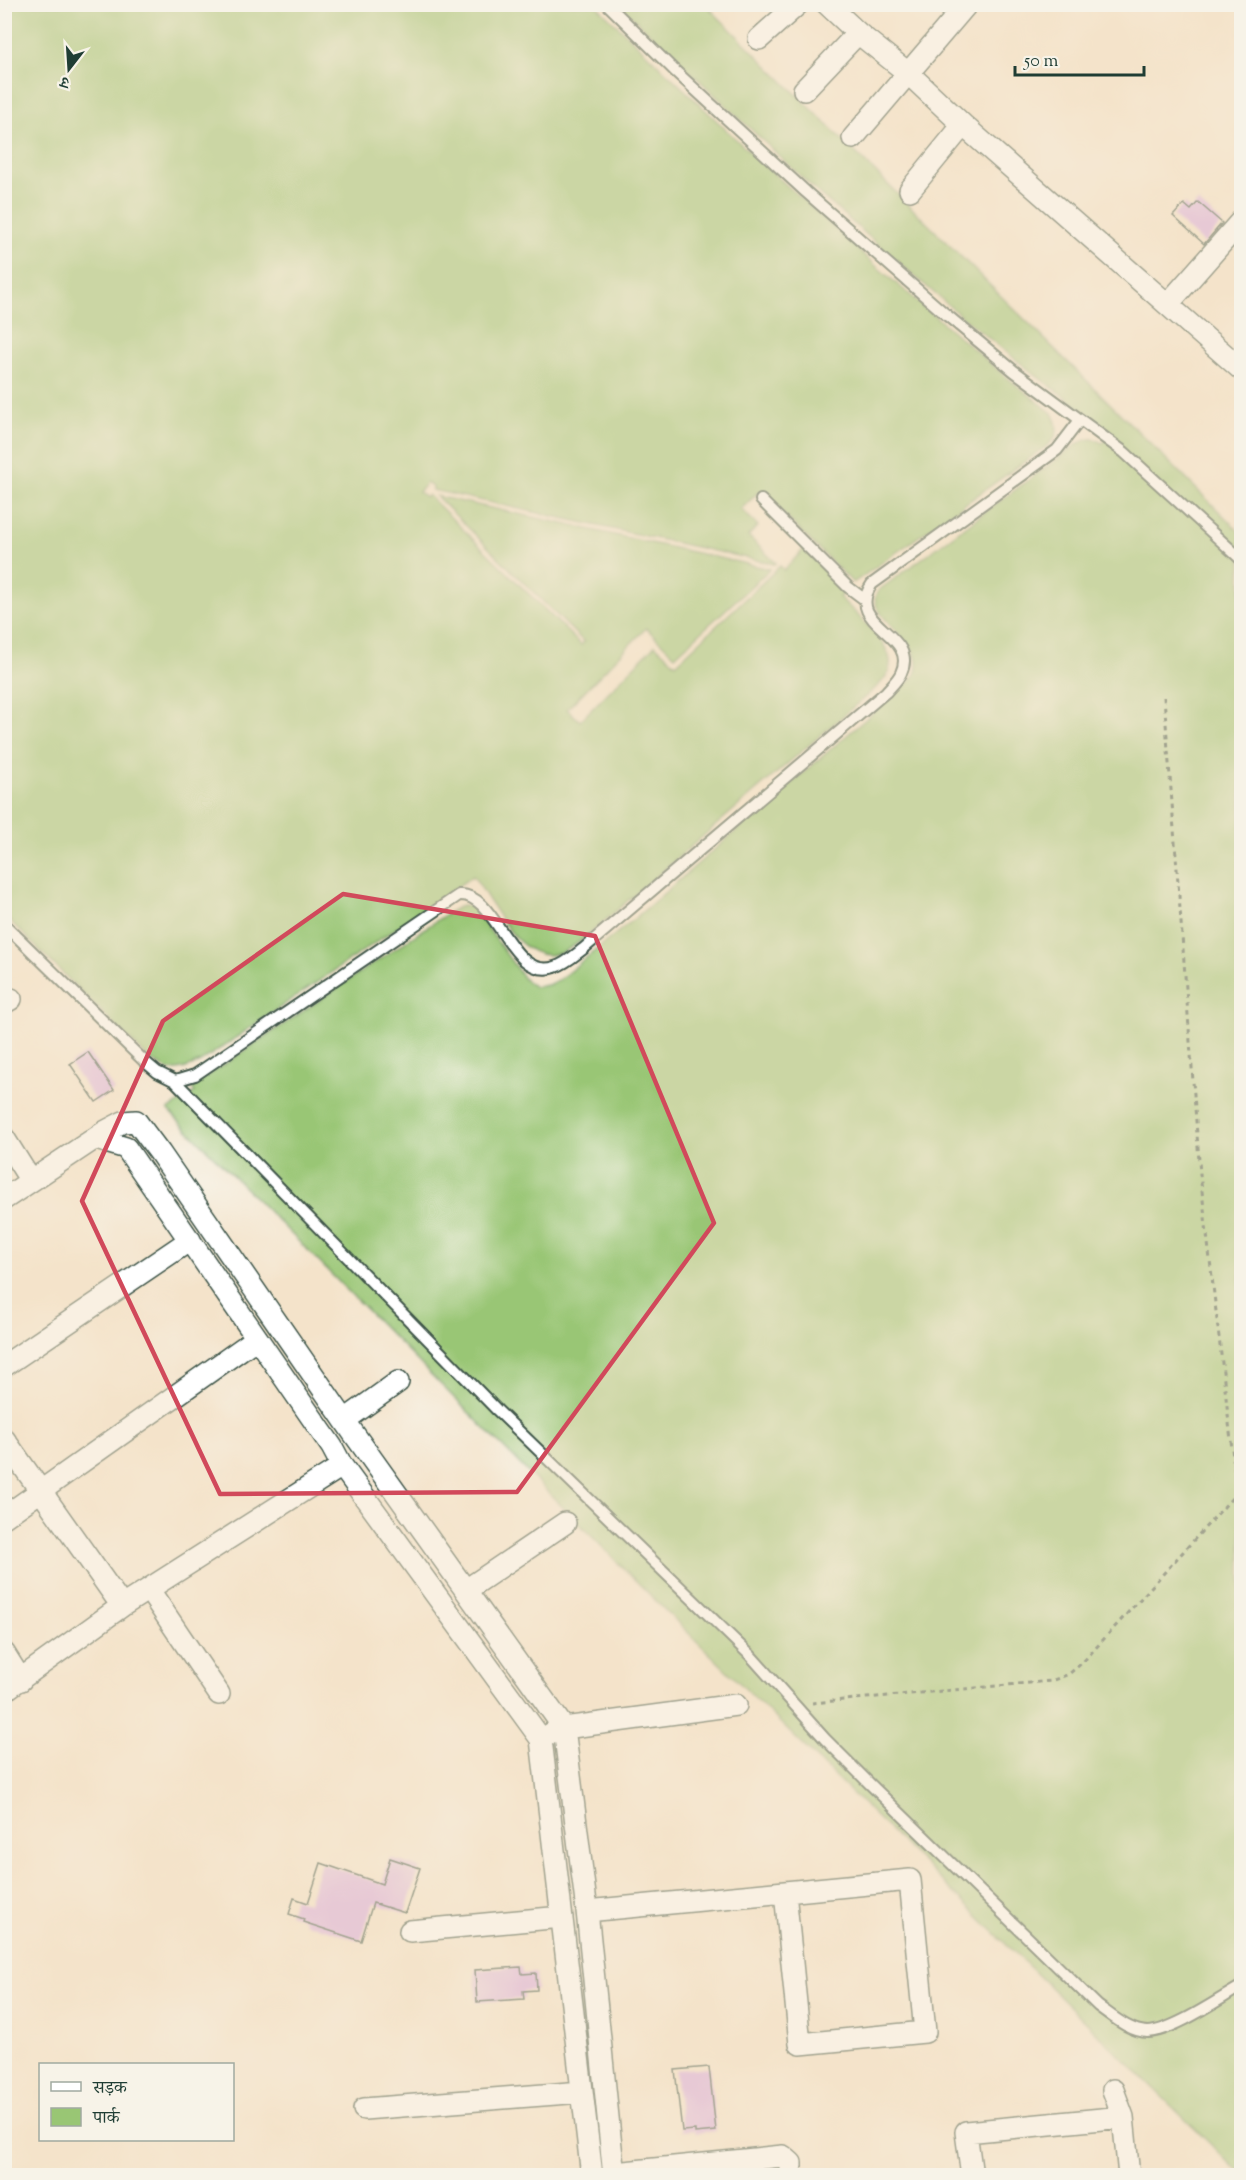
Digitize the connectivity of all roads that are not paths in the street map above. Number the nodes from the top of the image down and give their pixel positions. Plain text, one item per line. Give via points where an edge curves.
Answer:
1 (608, 4) edge
2 (798, 4) edge
3 (827, 4) edge
4 (967, 4) edge
5 (858, 33) junction
6 (759, 39) dead end
7 (908, 73) junction
8 (804, 90) dead end
9 (963, 125) junction
10 (853, 138) dead end
11 (910, 190) dead end
12 (1242, 220) edge
13 (1168, 304) junction
14 (1242, 370) edge
15 (1080, 420) junction
16 (761, 501) dead end
17 (1242, 560) edge
18 (864, 599) junction
19 (4, 924) edge
20 (175, 1081) junction
21 (4, 1138) edge
22 (96, 1139) junction
23 (31, 1181) junction
24 (4, 1198) edge
25 (190, 1240) junction
26 (257, 1338) junction
27 (4, 1366) edge
28 (398, 1382) dead end
29 (350, 1427) junction
30 (4, 1439) edge
31 (332, 1446) junction
32 (342, 1466) junction
33 (42, 1492) junction
34 (4, 1517) edge
35 (565, 1523) dead end
36 (149, 1590) junction
37 (466, 1590) junction
38 (122, 1606) junction
39 (4, 1653) edge
40 (13, 1686) edge
41 (219, 1694) dead end
42 (736, 1705) dead end
43 (564, 1728) junction
44 (541, 1739) junction
45 (785, 1892) junction
46 (587, 1911) junction
47 (562, 1917) junction
48 (410, 1931) dead end
49 (1242, 1986) edge
50 (1113, 2090) dead end
51 (582, 2092) junction
52 (364, 2109) dead end
53 (1123, 2117) junction
54 (614, 2174) edge
55 (592, 2175) edge
56 (792, 2175) edge
57 (972, 2175) edge
58 (1129, 2175) edge

1 - 15 lane via 806,192 943,312
2 - 6 street
3 - 5 street
4 - 7 street
5 - 7 street
5 - 8 street
7 - 9 street
7 - 10 street
9 - 11 street
9 - 13 street
12 - 13 street
13 - 14 street
15 - 17 lane via 1138,464
15 - 18 lane via 1057,450 872,584
16 - 18 lane
18 - 20 lane via 867,612 902,652 901,674 877,699 568,960 545,969 532,964 512,947 481,902 467,895 459,896 195,1075
19 - 20 lane via 144,1061
20 - 49 lane via 489,1402 750,1655 870,1784 1098,2006 1134,2029 1148,2032 1169,2026
21 - 23 street
22 - 23 street
22 - 25 street via 126,1148
22 - 29 street via 123,1122 136,1121
23 - 24 street
25 - 26 street
25 - 27 street
26 - 31 street
26 - 33 street
28 - 29 street
29 - 31 street
29 - 37 street
30 - 33 street
31 - 32 street
32 - 36 street
32 - 44 street
33 - 34 street
33 - 38 street
35 - 37 street
36 - 38 street
36 - 41 street
37 - 43 street
38 - 40 street
39 - 40 street
42 - 43 street
43 - 44 street
43 - 46 street
44 - 47 street
45 - 45 street via 910,1880 925,2032 800,2044
45 - 46 street
46 - 54 street
47 - 48 street
47 - 51 street
50 - 53 street
51 - 52 street
51 - 55 street
53 - 57 street via 966,2132
53 - 58 street
54 - 56 street via 783,2156 790,2163

